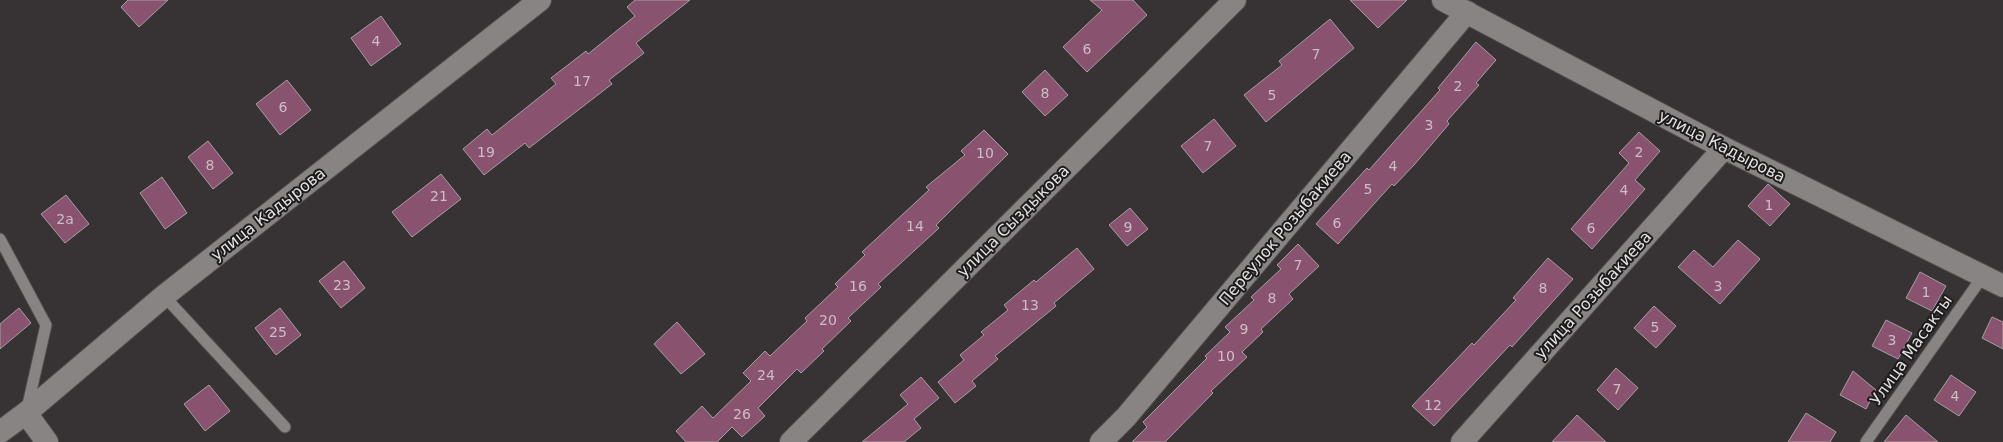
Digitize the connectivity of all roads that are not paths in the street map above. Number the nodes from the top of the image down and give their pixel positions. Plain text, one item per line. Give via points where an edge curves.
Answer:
1 (540, 0) edge
2 (1235, 0) edge
3 (1443, 0) edge
4 (1467, 12) junction
5 (1724, 148) junction
6 (0, 239) edge
7 (1983, 276) junction
8 (2003, 286) edge
9 (164, 296) junction
10 (26, 413) junction
11 (285, 427) dead end
12 (0, 432) edge
13 (47, 442) edge
14 (791, 442) edge
15 (1101, 442) edge
16 (1462, 442) edge
17 (1866, 442) edge

1 - 9 street, улица Кадырова
2 - 14 street, улица Сыздыкова
3 - 4 street, улица Кадырова
4 - 5 street, улица Кадырова
4 - 15 street, Переулок Розыбакиева via 1126,417
5 - 7 street, улица Кадырова
5 - 16 street, улица Розыбакиева
6 - 10 lane via 46,325
7 - 8 street, улица Кадырова
7 - 17 lane, Улица Масакты
9 - 10 street, улица Кадырова
9 - 11 lane
10 - 12 street, улица Кадырова
10 - 13 street

